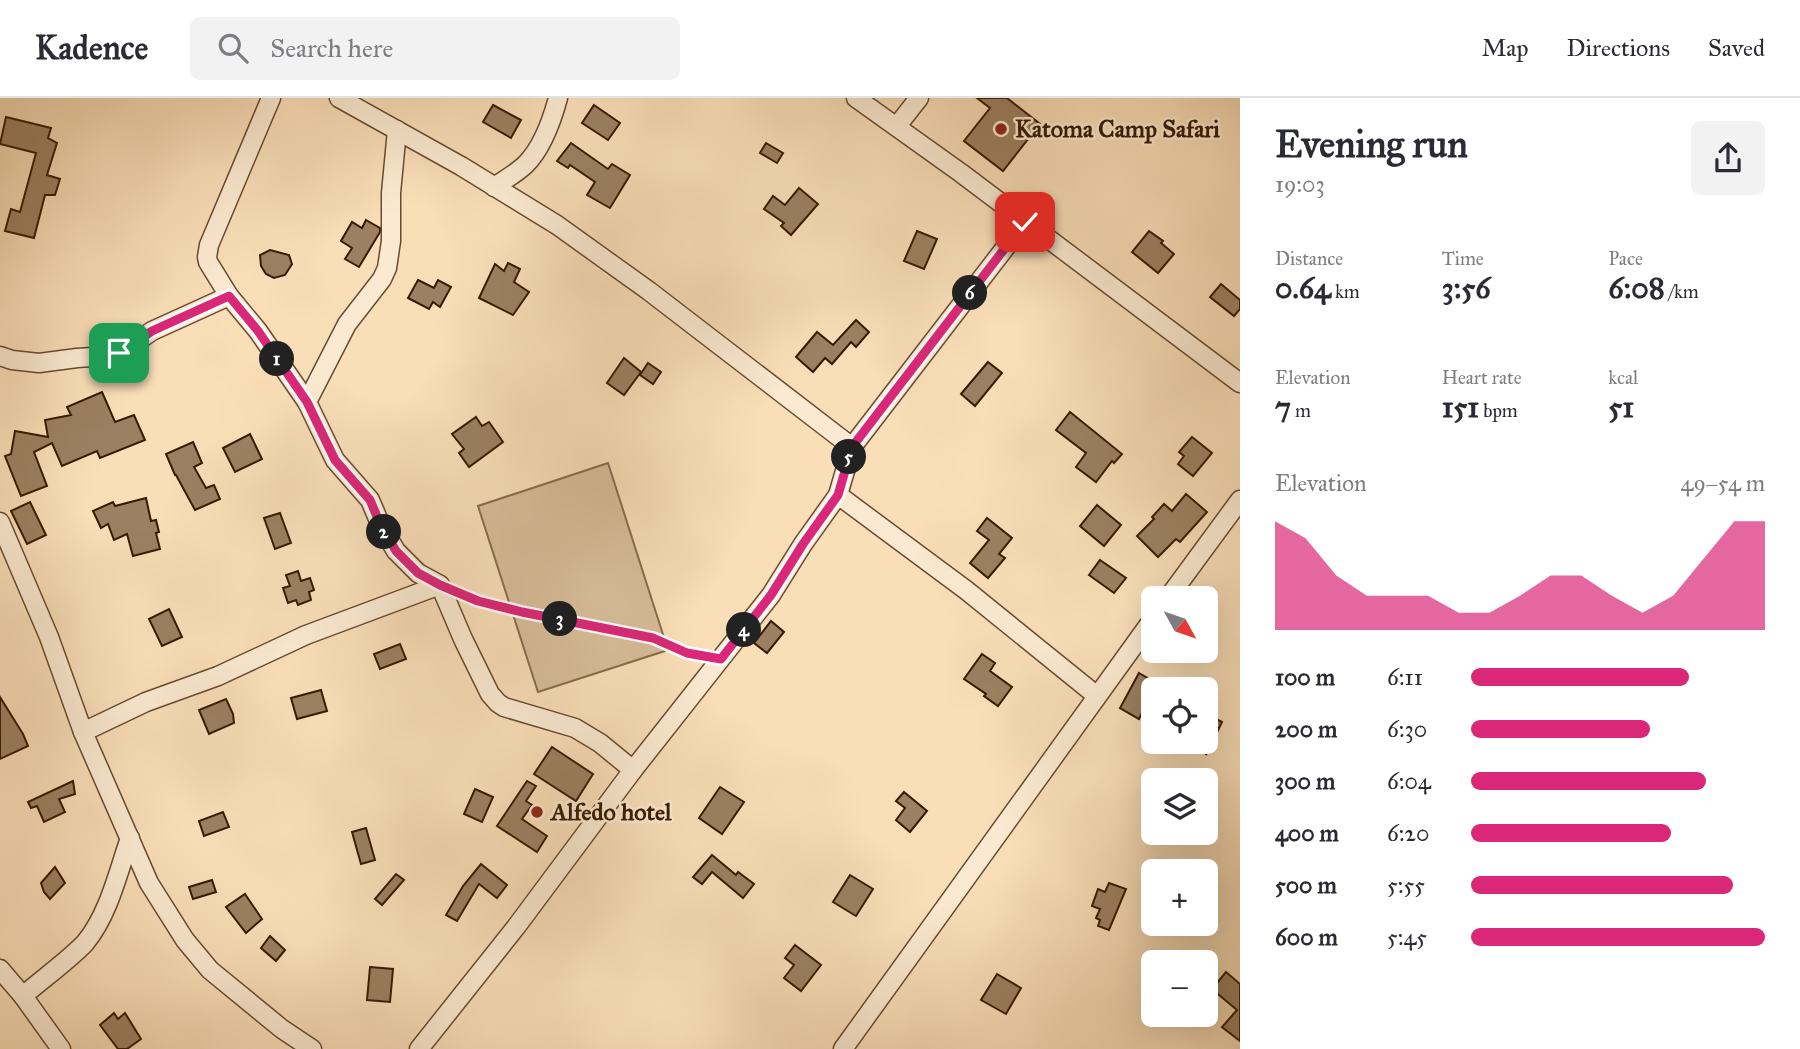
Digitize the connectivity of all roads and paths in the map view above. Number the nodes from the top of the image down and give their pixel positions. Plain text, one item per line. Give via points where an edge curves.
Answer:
1 (271, 98) edge
2 (339, 98) edge
3 (558, 98) edge
4 (856, 98) edge
5 (919, 98) edge
6 (364, 104) edge
7 (897, 127) junction
8 (397, 130) junction
9 (494, 187) junction
10 (1025, 222) junction
11 (229, 296) junction
12 (0, 356) edge
13 (1240, 383) edge
14 (307, 402) junction
15 (852, 447) junction
16 (838, 495) junction
17 (1240, 500) edge
18 (0, 522) edge
19 (440, 585) junction
20 (1177, 586) edge
21 (1141, 636) edge
22 (721, 659) junction
23 (1097, 696) junction
24 (83, 732) junction
25 (633, 769) junction
26 (130, 838) junction
27 (0, 969) edge
28 (23, 996) junction
29 (61, 1049) edge
30 (312, 1049) edge
31 (419, 1049) edge
32 (843, 1049) edge

1 - 11 street via 207,252 211,270
2 - 6 street
3 - 9 street via 532,156
4 - 7 street
5 - 7 street
6 - 8 street
7 - 10 street
8 - 9 street
8 - 14 street via 387,268 347,324
9 - 15 street via 557,225 649,291
10 - 13 street
10 - 15 street
11 - 12 street via 152,331 119,353 39,363
11 - 14 street
14 - 19 street via 335,460 370,500 396,551 418,573
15 - 16 street
16 - 22 street via 771,595
16 - 23 street
17 - 20 street
18 - 24 street
19 - 22 path via 478,601 653,638 687,653
19 - 24 street via 306,635
19 - 25 street via 498,703 575,728
21 - 23 street
22 - 25 street
23 - 32 street
24 - 26 street
25 - 31 street
26 - 28 street via 92,933
26 - 30 street via 149,883 211,970
27 - 28 street
28 - 29 street

